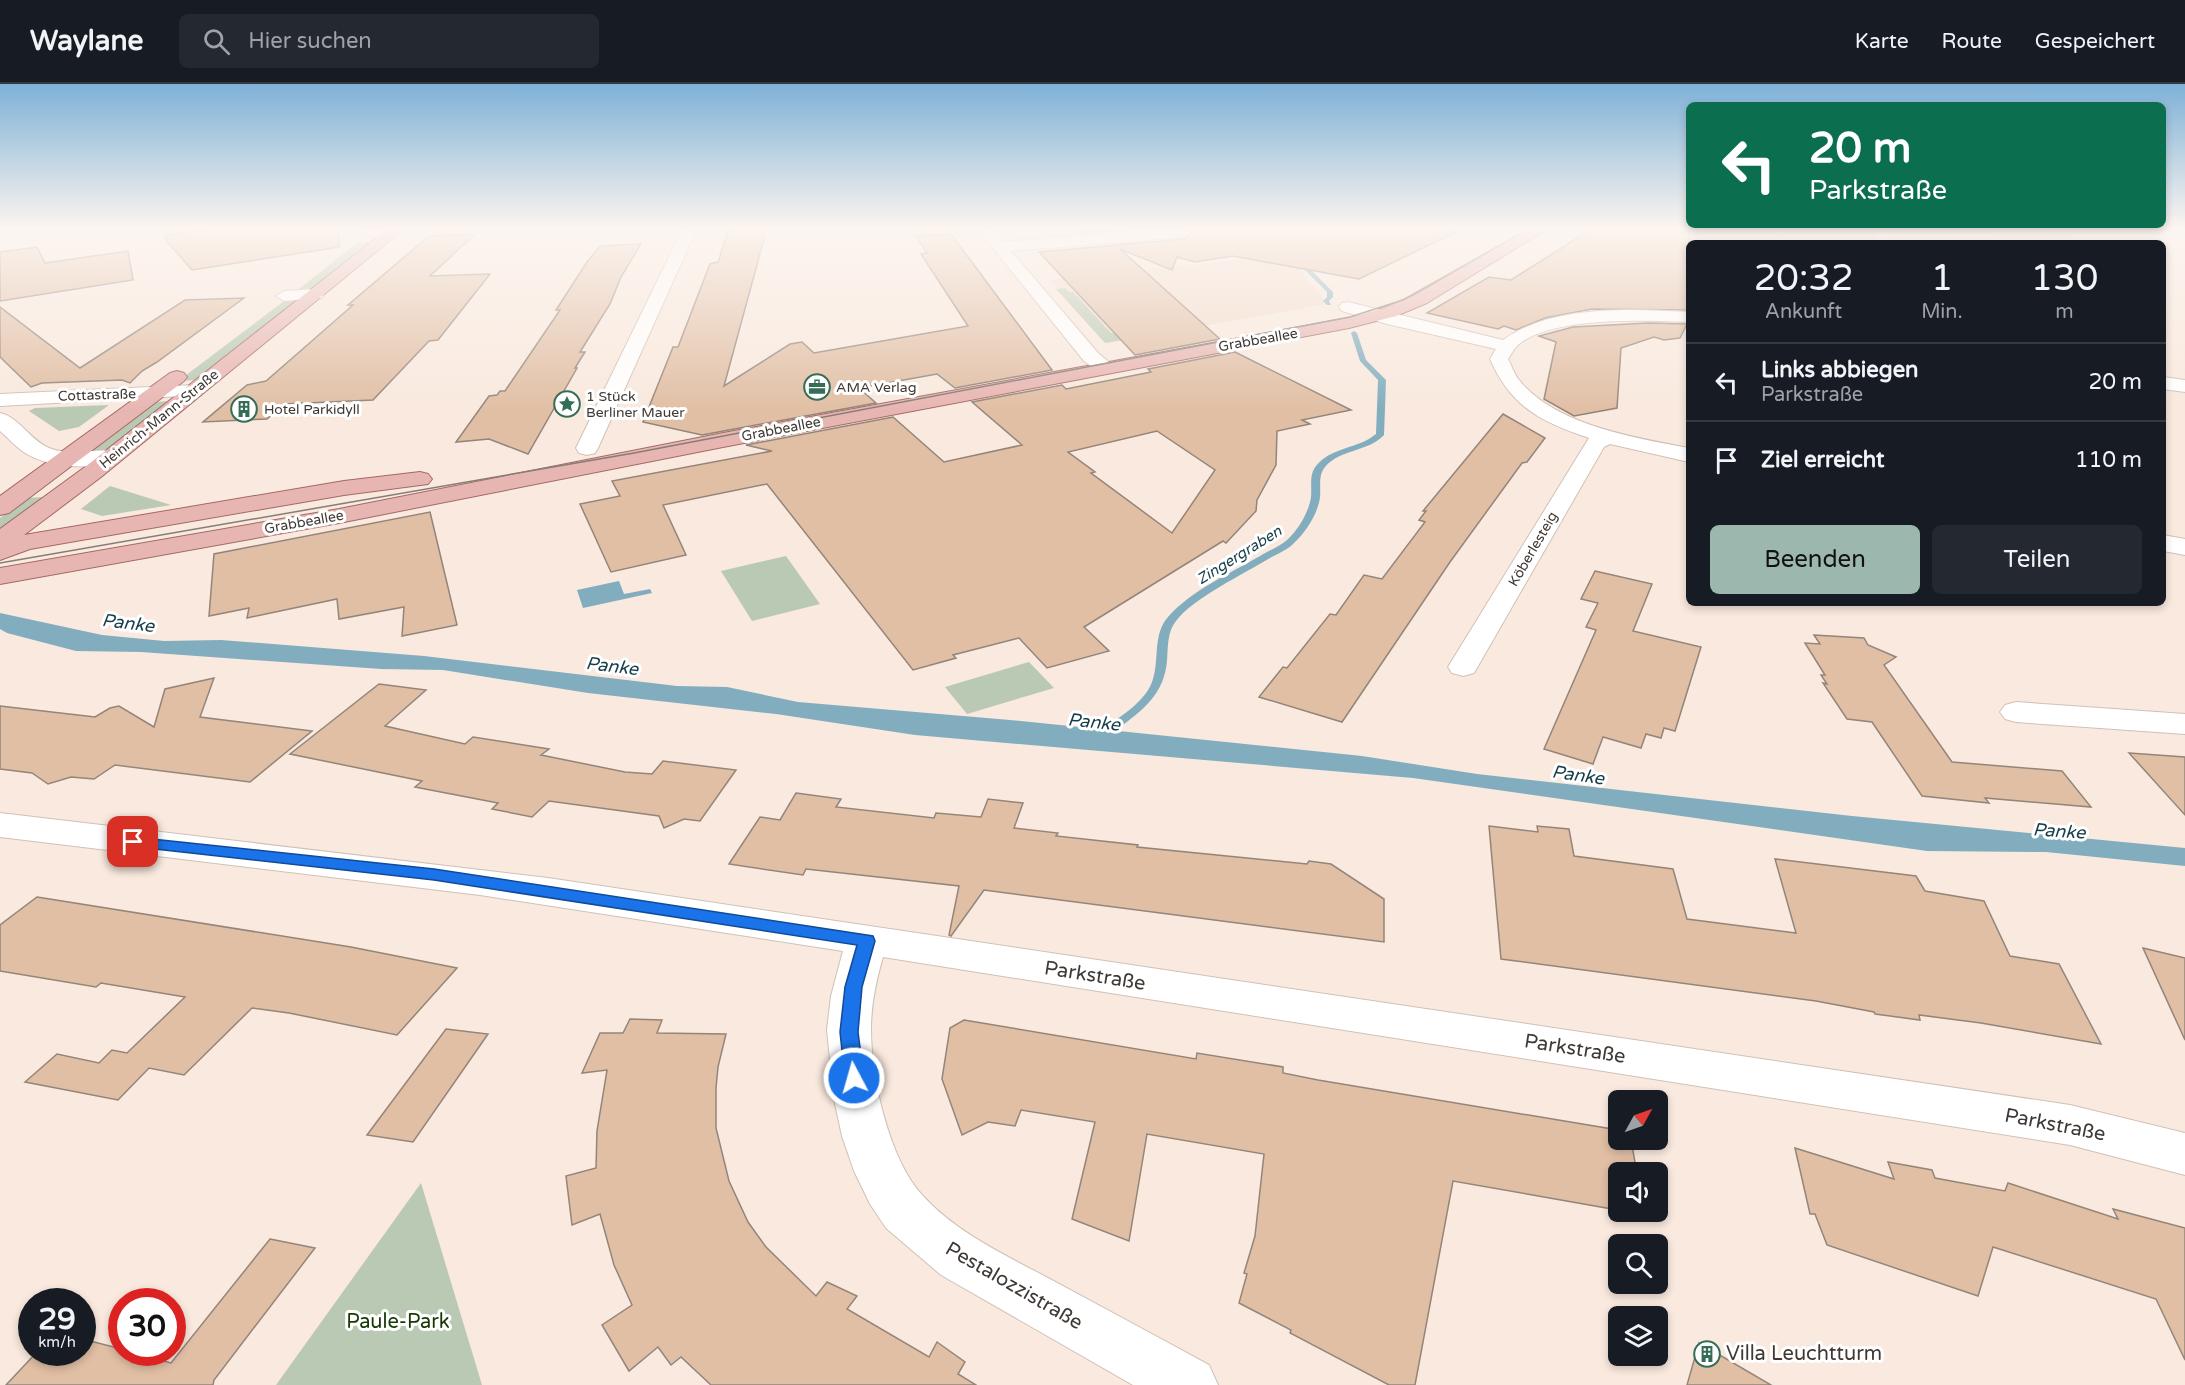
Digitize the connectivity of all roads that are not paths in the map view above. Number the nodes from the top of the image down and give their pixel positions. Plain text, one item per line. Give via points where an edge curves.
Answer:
1 (293, 289) edge
2 (323, 289) edge
3 (662, 289) edge
4 (1036, 289) edge
5 (1439, 289) edge
6 (316, 294) junction
7 (284, 296) junction
8 (1348, 307) joint
9 (1376, 307) junction
10 (266, 309) dead end
11 (1686, 317) edge
12 (1506, 346) junction
13 (1099, 363) junction
14 (193, 365) dead end
15 (2166, 383) edge
16 (2185, 386) edge
17 (194, 391) junction
18 (156, 393) junction
19 (0, 400) edge
20 (0, 419) edge
21 (1608, 437) junction
22 (587, 448) junction
23 (1686, 454) edge
24 (111, 457) junction
25 (64, 459) junction
26 (0, 508) edge
27 (0, 541) edge
28 (2166, 544) edge
29 (2185, 547) edge
30 (0, 552) edge
31 (0, 576) edge
32 (1464, 667) dead end
33 (2016, 712) dead end
34 (2185, 724) edge
35 (0, 825) edge
36 (867, 941) junction
37 (2185, 1154) edge
38 (1189, 1385) edge

1 - 7 main road
2 - 6 main road, Heinrich-Mann-Straße
3 - 22 street
4 - 13 street
5 - 9 main road, Grabbeallee via 1421,299
6 - 7 street
6 - 17 main road, Heinrich-Mann-Straße
7 - 10 main road
8 - 9 street
8 - 13 main road, Grabbeallee
9 - 12 street
9 - 13 main road, Grabbeallee
11 - 12 street via 1581,319 1536,329
12 - 21 street via 1499,359 1501,369 1526,398
13 - 22 main road, Grabbeallee
13 - 31 main road, Grabbeallee via 339,516
14 - 18 main road, Heinrich-Mann-Straße
15 - 16 street
17 - 18 street, Cottastraße
17 - 24 main road, Heinrich-Mann-Straße
18 - 19 street, Cottastraße
18 - 25 main road, Heinrich-Mann-Straße
20 - 25 street via 32,447
21 - 23 street
21 - 32 street, Köberlesteig via 1595,443
22 - 30 main road, Grabbeallee via 414,480 80,532 22,543
24 - 25 street
24 - 27 main road, Heinrich-Mann-Straße
25 - 26 main road, Heinrich-Mann-Straße
28 - 29 street
33 - 34 street
35 - 36 street, Parkstraße via 434,874
36 - 37 street, Parkstraße via 2070,1125
36 - 38 street, Pestalozzistraße via 853,987 849,1032 854,1078 869,1145 880,1175 899,1205 960,1258

